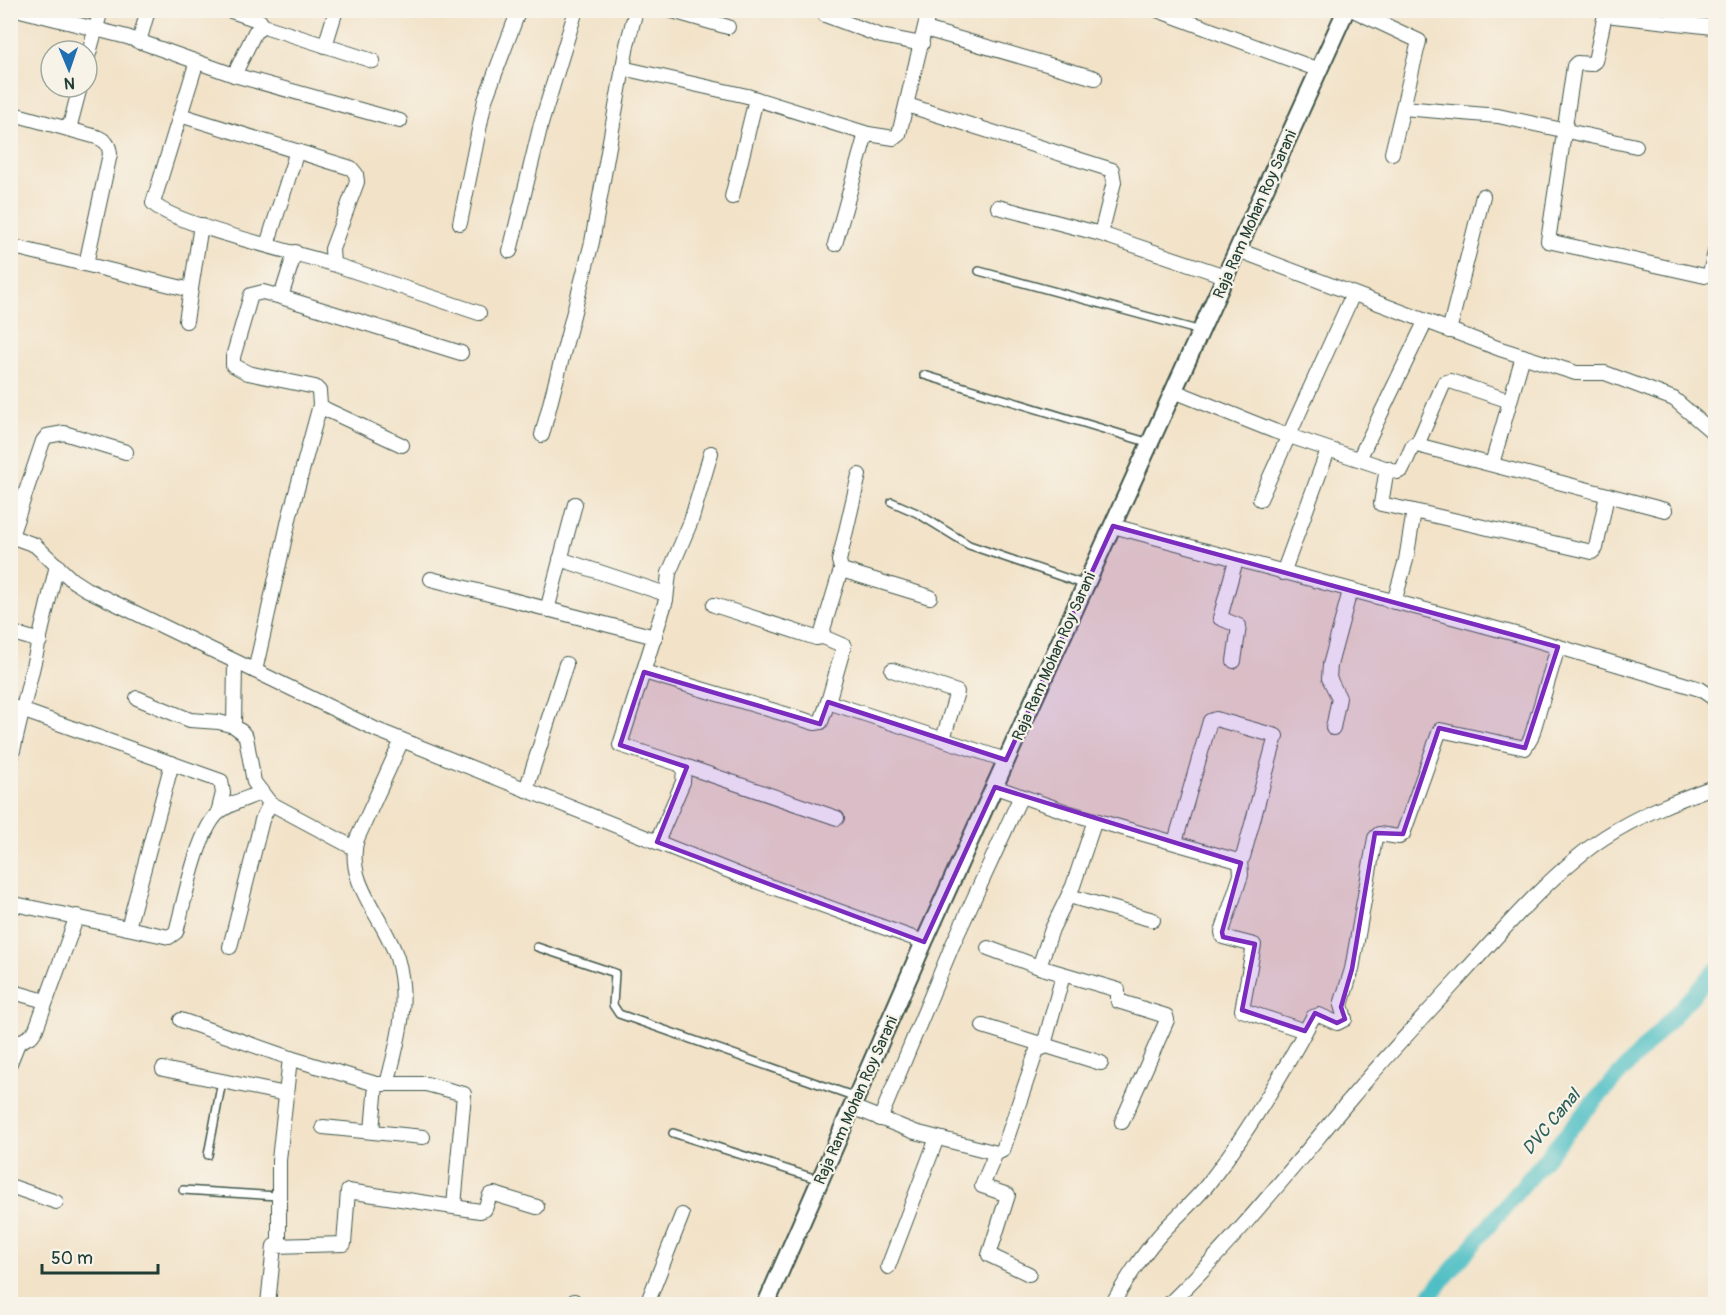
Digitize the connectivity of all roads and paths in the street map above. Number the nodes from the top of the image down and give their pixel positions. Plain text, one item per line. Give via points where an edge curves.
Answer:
1 (101, 10) edge
2 (148, 10) edge
3 (228, 10) edge
4 (336, 10) edge
5 (519, 10) edge
6 (576, 10) edge
7 (636, 10) edge
8 (669, 10) edge
9 (929, 10) edge
10 (1157, 10) edge
11 (1346, 10) edge
12 (1353, 10) edge
13 (25, 11) edge
14 (1605, 13) edge
15 (825, 15) dead end
16 (1653, 15) edge
17 (261, 20) edge
18 (728, 27) dead end
19 (1713, 27) dead end
20 (95, 29) junction
21 (925, 29) junction
22 (92, 39) edge
23 (139, 42) junction
24 (922, 44) junction
25 (325, 46) junction
26 (373, 62) dead end
27 (196, 64) junction
28 (622, 68) junction
29 (1319, 70) junction
30 (234, 75) junction
31 (1095, 78) dead end
32 (77, 99) edge
33 (756, 99) junction
34 (907, 105) junction
35 (1403, 108) junction
36 (10, 113) edge
37 (180, 115) junction
38 (400, 121) dead end
39 (69, 129) junction
40 (1566, 133) junction
41 (868, 134) junction
42 (1636, 146) dead end
43 (297, 151) junction
44 (1392, 153) dead end
45 (1483, 196) dead end
46 (732, 197) dead end
47 (998, 207) dead end
48 (460, 222) dead end
49 (201, 225) junction
50 (1101, 234) junction
51 (835, 244) dead end
52 (267, 245) junction
53 (1716, 248) edge
54 (11, 250) edge
55 (1238, 250) junction
56 (510, 251) dead end
57 (295, 252) junction
58 (86, 264) junction
59 (333, 264) junction
60 (979, 271) dead end
61 (1225, 276) junction
62 (191, 290) junction
63 (1353, 294) junction
64 (281, 297) junction
65 (479, 313) dead end
66 (186, 321) dead end
67 (1425, 322) junction
68 (1201, 331) junction
69 (1449, 331) junction
70 (460, 353) dead end
71 (1523, 356) junction
72 (924, 375) dead end
73 (1173, 391) junction
74 (1510, 401) junction
75 (320, 405) junction
76 (542, 435) dead end
77 (1716, 435) edge
78 (1288, 436) junction
79 (1150, 443) junction
80 (402, 445) dead end
81 (1417, 445) junction
82 (1328, 450) junction
83 (126, 452) dead end
84 (711, 453) dead end
85 (1359, 459) junction
86 (1492, 464) junction
87 (1387, 468) junction
88 (859, 475) dead end
89 (1607, 495) junction
90 (1260, 499) dead end
91 (892, 502) dead end
92 (575, 504) dead end
93 (1665, 510) dead end
94 (1414, 511) junction
95 (1113, 526) junction
96 (11, 536) edge
97 (560, 559) junction
98 (1236, 560) junction
99 (57, 565) junction
100 (842, 572) junction
101 (1282, 573) junction
102 (431, 579) dead end
103 (1086, 585) junction
104 (1350, 591) junction
105 (666, 594) junction
106 (930, 597) dead end
107 (1394, 602) junction
108 (714, 605) dead end
109 (547, 610) junction
110 (10, 632) edge
111 (655, 637) junction
112 (822, 637) junction
113 (40, 640) junction
114 (1558, 647) junction
115 (1234, 661) dead end
116 (235, 662) junction
117 (566, 664) dead end
118 (892, 669) dead end
119 (255, 671) junction
120 (644, 672) junction
121 (137, 698) dead end
122 (828, 702) junction
123 (1716, 704) edge
124 (17, 707) edge
125 (234, 726) junction
126 (1333, 728) dead end
127 (943, 739) junction
128 (402, 740) junction
129 (1006, 760) junction
130 (10, 763) edge
131 (172, 763) junction
132 (679, 764) junction
133 (1716, 786) edge
134 (995, 787) junction
135 (526, 790) junction
136 (1021, 796) junction
137 (265, 798) junction
138 (219, 813) junction
139 (837, 818) dead end
140 (1095, 820) junction
141 (657, 842) junction
142 (1175, 842) junction
143 (354, 848) junction
144 (1240, 860) junction
145 (1069, 896) junction
146 (10, 903) edge
147 (77, 916) junction
148 (1153, 920) dead end
149 (128, 928) junction
150 (924, 942) junction
151 (230, 946) dead end
152 (537, 947) dead end
153 (988, 948) dead end
154 (1039, 967) junction
155 (1063, 975) junction
156 (10, 992) edge
157 (45, 1001) junction
158 (181, 1020) dead end
159 (983, 1026) dead end
160 (1305, 1031) junction
161 (1046, 1046) junction
162 (290, 1058) junction
163 (10, 1063) edge
164 (1101, 1064) dead end
165 (164, 1069) dead end
166 (222, 1081) junction
167 (381, 1084) junction
168 (286, 1094) junction
169 (854, 1102) junction
170 (880, 1119) junction
171 (1122, 1122) dead end
172 (323, 1127) dead end
173 (372, 1131) junction
174 (673, 1133) dead end
175 (423, 1137) dead end
176 (937, 1138) junction
177 (994, 1154) junction
178 (208, 1155) dead end
179 (820, 1180) junction
180 (10, 1186) edge
181 (183, 1190) dead end
182 (277, 1196) junction
183 (56, 1202) dead end
184 (454, 1206) junction
185 (537, 1207) dead end
186 (682, 1215) dead end
187 (279, 1245) junction
188 (888, 1267) dead end
189 (1029, 1274) dead end
190 (268, 1305) edge
191 (647, 1305) edge
192 (766, 1305) edge
193 (1112, 1305) edge
194 (1169, 1305) edge

1 - 20 street
2 - 23 street
3 - 17 street
4 - 25 street
5 - 48 street via 485,100
6 - 56 street via 541,124
7 - 28 street
8 - 18 street
9 - 21 street
10 - 29 street
11 - 29 street, Raja Ram Mohan Roy Sarani
12 - 35 street via 1419,41
13 - 20 street
14 - 16 street
14 - 40 street via 1595,61 1575,64
15 - 24 street via 881,36
16 - 19 street
17 - 25 street
17 - 30 street
20 - 22 street
20 - 23 street
21 - 24 street
21 - 31 street
23 - 27 street
24 - 34 street
25 - 26 street
27 - 30 street
27 - 37 street
28 - 33 street
28 - 76 street via 592,242
29 - 55 street, Raja Ram Mohan Roy Sarani
30 - 38 street
32 - 39 street
33 - 41 street
33 - 46 street
34 - 41 street via 899,134 894,138
34 - 50 street via 1112,170 1114,182
35 - 40 street via 1498,116
35 - 44 street
36 - 39 street
37 - 43 street
37 - 49 street via 153,202
39 - 58 street via 106,141 110,154
40 - 42 street
40 - 53 street via 1548,241 1705,276 1710,273
41 - 51 street
43 - 52 street
43 - 59 street via 351,168 356,174 354,191 332,249
45 - 69 street
47 - 50 street
49 - 52 street
49 - 62 street
50 - 61 street
52 - 57 street
54 - 58 street
55 - 61 street, Raja Ram Mohan Roy Sarani
55 - 63 street
57 - 59 street
57 - 64 street
58 - 62 street
59 - 65 street
60 - 68 lane
61 - 68 street, Raja Ram Mohan Roy Sarani
62 - 66 street
63 - 67 street
63 - 78 street
64 - 70 street
64 - 75 street via 263,292 251,295 233,365 248,373 315,387
67 - 69 street
67 - 85 street
68 - 73 street, Raja Ram Mohan Roy Sarani
69 - 71 street
71 - 74 street
71 - 77 street via 1575,373 1605,373 1674,399
72 - 79 lane
73 - 78 street
73 - 79 street, Raja Ram Mohan Roy Sarani
74 - 81 street via 1450,381 1444,383
74 - 86 street
75 - 80 street
75 - 119 street via 290,515
78 - 82 street
78 - 90 street
79 - 95 street, Raja Ram Mohan Roy Sarani
81 - 86 street
81 - 87 street via 1402,470
82 - 85 street
82 - 101 street
83 - 96 street via 64,433 47,436
84 - 105 street via 691,521 669,573
85 - 87 street
86 - 89 street
87 - 94 street via 1381,504
88 - 100 street via 839,561
89 - 93 street
89 - 94 street via 1592,552
91 - 103 lane via 969,545
92 - 97 street
94 - 107 street
95 - 98 street
95 - 103 street, Raja Ram Mohan Roy Sarani
96 - 99 street via 35,545
97 - 105 street
97 - 109 street
98 - 101 street
98 - 115 street via 1220,618 1239,626
99 - 113 street
99 - 116 street via 86,589
100 - 106 street
100 - 112 street
101 - 104 street
102 - 109 street
103 - 129 street, Raja Ram Mohan Roy Sarani
104 - 107 street
104 - 126 street via 1330,665 1329,678 1339,698
105 - 111 street
107 - 114 street
108 - 112 street
109 - 111 street
110 - 113 street
111 - 120 street
112 - 122 street via 844,646
113 - 124 street
114 - 123 street via 1700,689
114 - 160 street via 1525,748 1440,730 1403,834 1379,834 1375,838 1352,969 1341,1005 1345,1019 1337,1023 1316,1015
116 - 119 street
116 - 125 street
117 - 135 street
118 - 127 street via 957,692
119 - 128 street
120 - 122 street via 815,723 821,722
120 - 132 street via 620,745
121 - 125 street via 190,720
122 - 127 street
124 - 130 street
124 - 131 street
125 - 137 street via 246,737 252,775
127 - 129 street
128 - 135 street
128 - 143 street
129 - 134 street, Raja Ram Mohan Roy Sarani
131 - 138 street via 221,781
131 - 149 street
132 - 139 street
132 - 141 street via 685,774
133 - 194 street via 1635,819 1602,838 1561,872 1478,957 1353,1096 1281,1184
134 - 136 street
134 - 150 street, Raja Ram Mohan Roy Sarani
135 - 141 street
136 - 140 street
136 - 170 street via 952,946
137 - 138 street
137 - 143 street
137 - 151 street
138 - 149 street via 206,829 176,932 169,937
140 - 142 street
140 - 145 street
141 - 150 street
142 - 144 street
142 - 144 street via 1210,722 1216,719 1276,738
143 - 167 street via 367,901 392,942 402,977 402,1029
144 - 160 street via 1240,875 1222,932 1223,937 1254,945 1242,1010
145 - 148 street
145 - 154 street
146 - 147 street
147 - 149 street
147 - 157 street
150 - 169 street, Raja Ram Mohan Roy Sarani
152 - 169 lane via 615,973 613,1005 619,1014
153 - 154 street
154 - 155 street
155 - 161 street
155 - 171 street via 1118,990 1118,1001 1166,1016
156 - 157 street
157 - 163 street via 32,1035 18,1043
158 - 162 street
159 - 161 street
160 - 193 street via 1244,1134 1207,1185 1158,1237
161 - 164 street
161 - 177 street via 1034,1054 1003,1150
162 - 167 street
162 - 168 street
165 - 166 street
166 - 168 street
166 - 178 lane
167 - 173 street
167 - 184 street via 426,1084 465,1095
168 - 182 street
169 - 170 street
169 - 179 street, Raja Ram Mohan Roy Sarani
170 - 176 street
172 - 173 street
173 - 175 street
174 - 179 lane
176 - 177 street
176 - 188 street
177 - 189 street via 982,1186 1008,1195 988,1255
179 - 192 street, Raja Ram Mohan Roy Sarani
180 - 183 street
181 - 182 lane
182 - 187 street
184 - 185 street via 483,1210 494,1194
184 - 187 street via 350,1190 346,1193 344,1244
186 - 191 street
187 - 190 street via 273,1247

